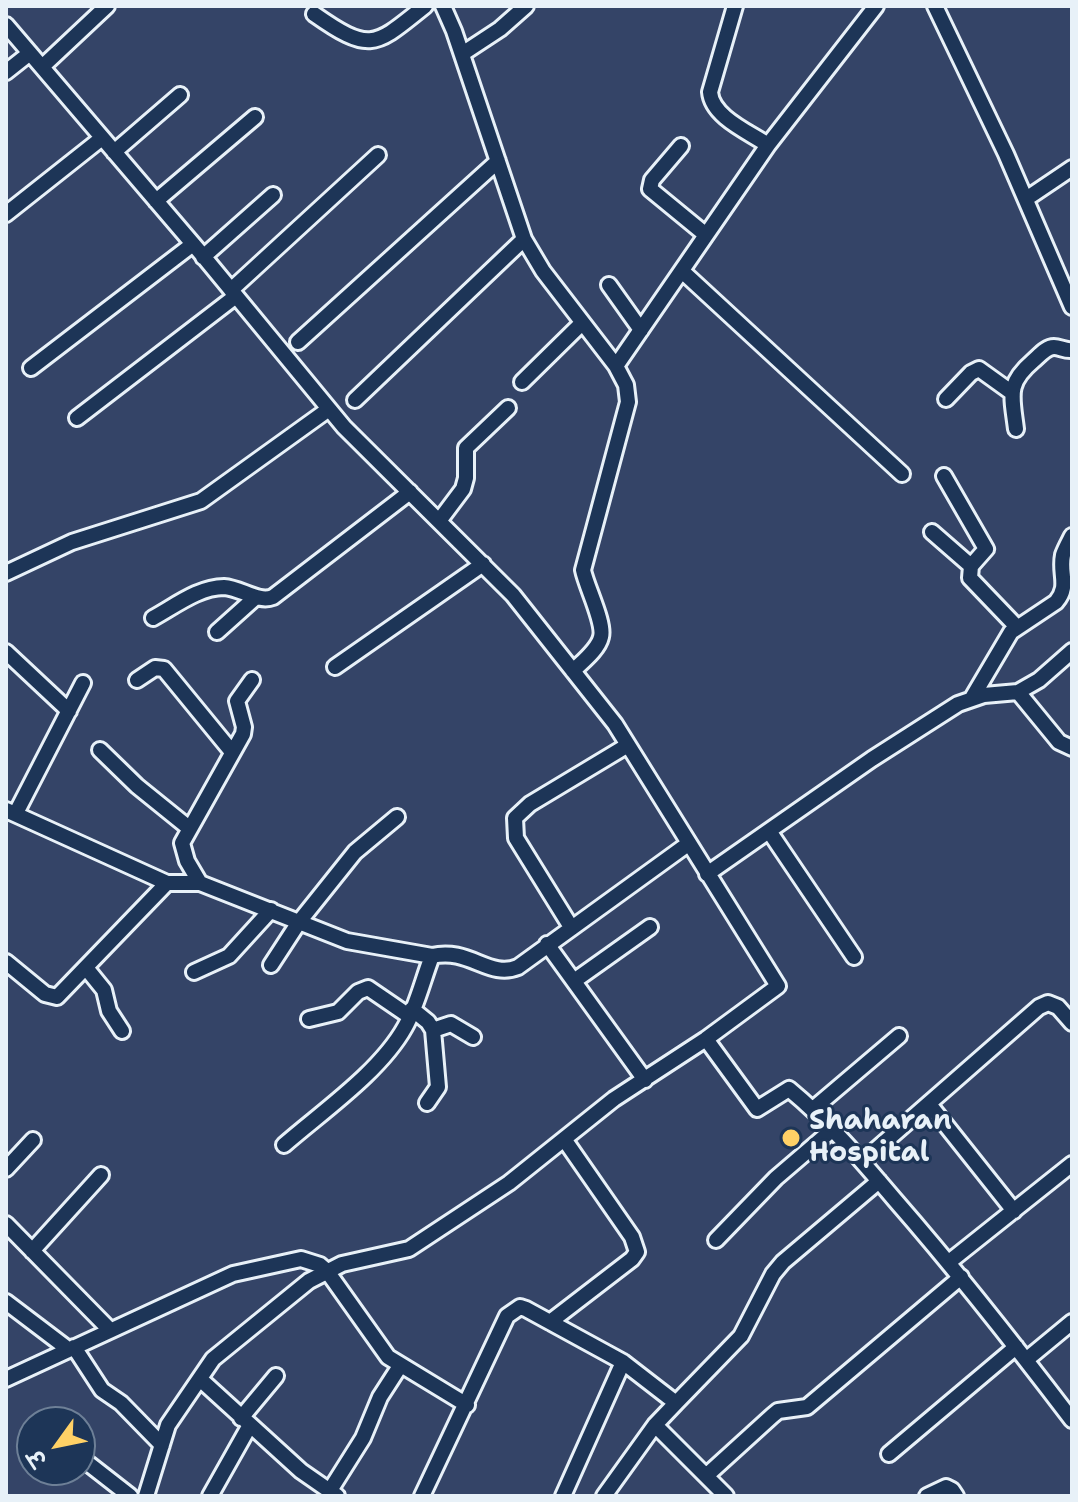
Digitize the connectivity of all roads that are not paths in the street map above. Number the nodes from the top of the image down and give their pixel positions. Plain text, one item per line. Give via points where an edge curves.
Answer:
1 (107, 6) edge
2 (425, 6) edge
3 (443, 6) edge
4 (526, 6) edge
5 (735, 6) edge
6 (876, 6) edge
7 (935, 6) edge
8 (314, 14) dead end
9 (6, 25) edge
10 (30, 53) junction
11 (462, 54) junction
12 (42, 67) junction
13 (6, 72) edge
14 (180, 95) dead end
15 (255, 117) dead end
16 (102, 138) junction
17 (768, 145) junction
18 (681, 146) dead end
19 (114, 152) junction
20 (378, 155) dead end
21 (498, 161) junction
22 (1072, 168) edge
23 (273, 195) dead end
24 (1026, 199) junction
25 (156, 201) junction
26 (6, 214) edge
27 (706, 235) junction
28 (524, 239) junction
29 (193, 244) junction
30 (203, 257) junction
31 (682, 271) junction
32 (609, 285) dead end
33 (233, 293) junction
34 (1072, 307) edge
35 (581, 324) junction
36 (641, 330) junction
37 (298, 342) dead end
38 (1072, 350) edge
39 (616, 366) junction
40 (31, 368) dead end
41 (522, 382) dead end
42 (1011, 392) junction
43 (946, 399) dead end
44 (355, 400) dead end
45 (508, 408) dead end
46 (329, 409) junction
47 (77, 418) dead end
48 (1016, 429) dead end
49 (902, 474) dead end
50 (944, 476) dead end
51 (410, 492) junction
52 (439, 521) junction
53 (932, 532) dead end
54 (1072, 536) edge
55 (483, 564) junction
56 (971, 566) junction
57 (6, 573) edge
58 (256, 597) junction
59 (153, 618) dead end
60 (1016, 626) junction
61 (217, 632) dead end
62 (1072, 651) edge
63 (6, 652) edge
64 (335, 667) dead end
65 (573, 671) junction
66 (137, 680) dead end
67 (252, 680) dead end
68 (83, 683) dead end
69 (1018, 692) junction
70 (972, 698) junction
71 (69, 711) junction
72 (628, 745) junction
73 (1072, 748) edge
74 (100, 750) dead end
75 (232, 752) junction
76 (11, 812) edge
77 (397, 817) dead end
78 (189, 828) junction
79 (769, 831) junction
80 (688, 844) junction
81 (707, 874) junction
82 (167, 883) junction
83 (200, 883) junction
84 (271, 910) junction
85 (299, 922) junction
86 (571, 927) junction
87 (650, 927) dead end
88 (547, 944) junction
89 (432, 956) junction
90 (854, 957) dead end
91 (6, 962) edge
92 (271, 965) dead end
93 (87, 969) junction
94 (194, 972) dead end
95 (574, 981) junction
96 (410, 1013) junction
97 (309, 1019) dead end
98 (1072, 1023) edge
99 (433, 1030) junction
100 (122, 1031) dead end
101 (899, 1036) dead end
102 (473, 1037) dead end
103 (706, 1039) junction
104 (645, 1080) junction
105 (427, 1103) dead end
106 (929, 1104) junction
107 (813, 1109) junction
108 (832, 1130) junction
109 (564, 1139) junction
110 (33, 1140) dead end
111 (284, 1145) dead end
112 (863, 1161) junction
113 (1072, 1164) edge
114 (6, 1169) edge
115 (101, 1175) dead end
116 (879, 1181) junction
117 (1014, 1211) junction
118 (6, 1224) edge
119 (716, 1240) dead end
120 (32, 1251) junction
121 (949, 1262) junction
122 (327, 1271) junction
123 (961, 1277) junction
124 (6, 1302) edge
125 (550, 1322) junction
126 (1072, 1322) edge
127 (110, 1330) junction
128 (1016, 1347) junction
129 (71, 1348) junction
130 (1026, 1360) junction
131 (623, 1362) junction
132 (400, 1366) junction
133 (276, 1376) dead end
134 (6, 1379) edge
135 (200, 1379) junction
136 (676, 1403) junction
137 (467, 1405) junction
138 (1072, 1420) edge
139 (245, 1421) junction
140 (655, 1425) junction
141 (162, 1445) junction
142 (889, 1454) dead end
143 (96, 1469) edge
144 (706, 1476) junction
145 (333, 1494) edge
146 (130, 1496) edge
147 (146, 1496) edge
148 (210, 1496) edge
149 (422, 1496) edge
150 (563, 1496) edge
151 (604, 1496) edge
152 (726, 1496) edge
153 (927, 1496) edge
154 (956, 1496) edge

1 - 12 street
2 - 8 street via 373,41 336,30
3 - 11 street
4 - 11 street
5 - 17 street via 711,98 717,110
6 - 17 street
7 - 24 street
9 - 10 street
10 - 12 street
10 - 13 street
11 - 21 street
12 - 16 street
14 - 19 street
15 - 25 street
16 - 19 street
16 - 26 street
17 - 27 street
18 - 27 street via 650,189
19 - 25 street
20 - 33 street
21 - 28 street
21 - 37 street
22 - 24 street
23 - 30 street
24 - 34 street
25 - 29 street
27 - 31 street
28 - 35 street
28 - 44 street
29 - 30 street
29 - 40 street
30 - 33 street
31 - 36 street
31 - 49 street
32 - 36 street
33 - 46 street
33 - 47 street
35 - 39 street
35 - 41 street
36 - 39 street
38 - 42 street via 1046,350 1018,374
39 - 65 street via 628,402 583,570 601,638
42 - 43 street via 975,370
42 - 48 street
45 - 52 street via 466,448 463,489
46 - 51 street
46 - 57 street via 201,501 72,542
50 - 56 street via 985,543 983,554
51 - 52 street
51 - 58 street via 273,597
52 - 55 street
53 - 56 street
54 - 60 street via 1064,553 1062,596
55 - 64 street
55 - 65 street
56 - 60 street via 970,578
58 - 59 street via 236,588 211,588
58 - 61 street
60 - 70 street
62 - 69 street
63 - 71 street
65 - 72 street
66 - 75 street via 155,668 164,669
67 - 75 street via 237,701 244,727
68 - 71 street
69 - 70 street
69 - 73 street via 1059,742
70 - 79 street
71 - 76 street
72 - 80 street
72 - 86 street via 515,818 516,838
74 - 78 street
75 - 78 street
76 - 82 street
77 - 85 street via 355,852
78 - 83 street via 183,851
79 - 81 street
79 - 90 street
80 - 81 street
80 - 86 street
81 - 103 street via 778,986
82 - 83 street
82 - 93 street
83 - 84 street
84 - 85 street
84 - 94 street via 229,956
85 - 89 street via 347,941
85 - 92 street
86 - 88 street
87 - 95 street
88 - 89 street via 508,971 458,954
88 - 95 street
89 - 96 street
91 - 93 street via 50,997 63,994
93 - 100 street via 104,990
95 - 104 street
96 - 97 street via 368,988 338,1012
96 - 99 street
96 - 111 street via 369,1071
98 - 106 street via 1058,1007 1039,1007
99 - 102 street via 451,1024
99 - 105 street via 438,1087
101 - 107 street
103 - 104 street
103 - 107 street via 757,1109 789,1089
104 - 109 street
106 - 112 street
106 - 117 street
107 - 108 street
108 - 112 street
108 - 119 street
109 - 122 street via 509,1183 409,1249
109 - 125 street via 637,1252
110 - 114 street
112 - 116 street
113 - 117 street
115 - 120 street
116 - 121 street
116 - 136 street via 783,1262 741,1336
117 - 121 street
118 - 120 street
120 - 127 street
121 - 123 street
122 - 127 street via 301,1259 233,1274
122 - 132 street via 377,1344
122 - 135 street via 213,1359
123 - 128 street
123 - 144 street via 807,1407 778,1411
124 - 129 street
125 - 131 street
125 - 137 street via 520,1307 512,1310
126 - 130 street
127 - 129 street
128 - 130 street
128 - 142 street
129 - 134 street
129 - 141 street via 102,1390
130 - 138 street
131 - 136 street
131 - 150 street
132 - 137 street
132 - 145 street
133 - 139 street
135 - 139 street
135 - 141 street via 168,1425
136 - 140 street
137 - 149 street
139 - 145 street
139 - 148 street
140 - 144 street
140 - 151 street
141 - 147 street
143 - 146 street
144 - 152 street
153 - 154 street via 946,1487

